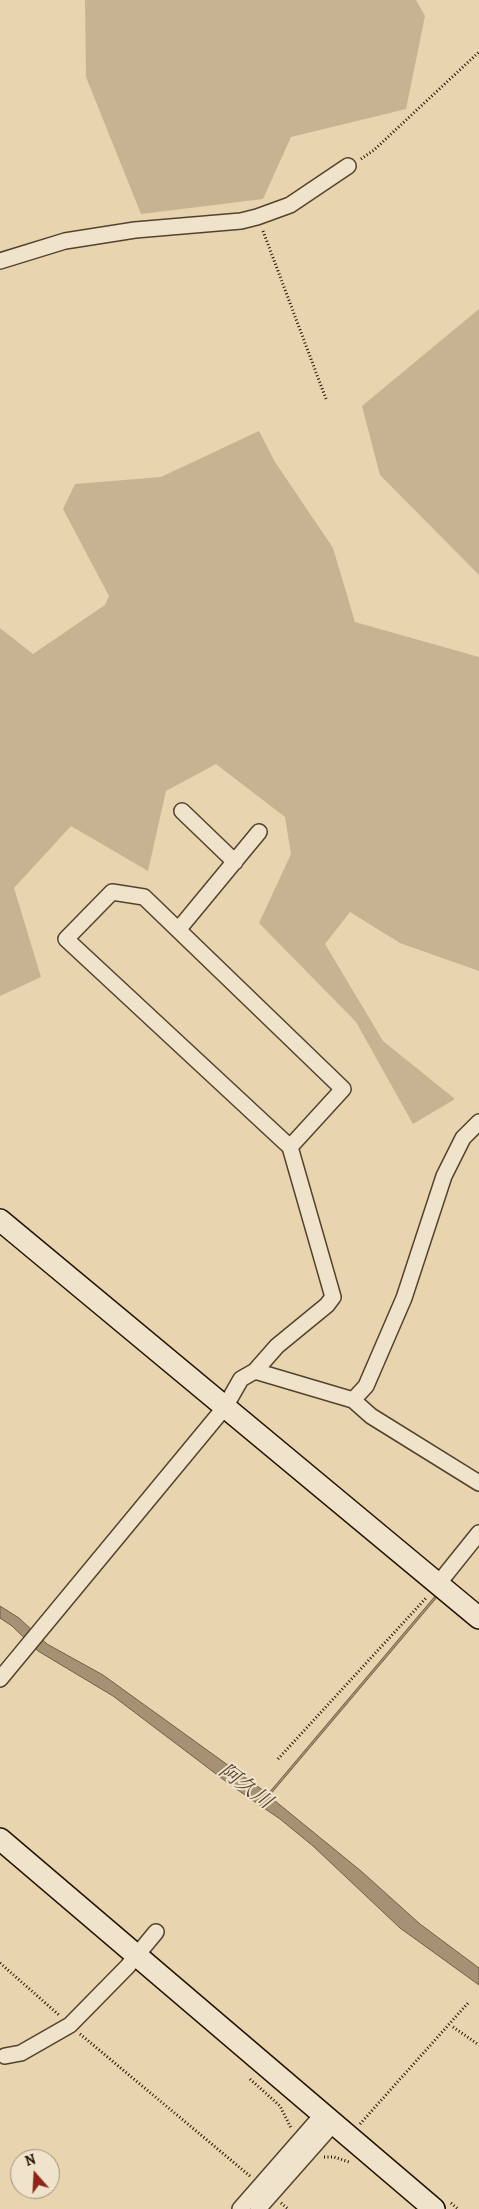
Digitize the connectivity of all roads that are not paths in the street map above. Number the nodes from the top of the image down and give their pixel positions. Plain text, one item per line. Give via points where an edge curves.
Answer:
1 (348, 166) road end
2 (0, 261) edge
3 (182, 812) dead end
4 (259, 832) dead end
5 (235, 862) junction
6 (178, 930) junction
7 (479, 1122) edge
8 (290, 1147) junction
9 (0, 1220) edge
10 (255, 1371) junction
11 (353, 1400) junction
12 (225, 1407) junction
13 (479, 1483) edge
14 (479, 1533) edge
15 (438, 1584) junction
16 (479, 1618) edge
17 (0, 1679) edge
18 (0, 1839) edge
19 (156, 1932) dead end
20 (135, 1955) junction
21 (5, 2056) dead end
22 (335, 2125) junction
23 (266, 2190) junction
24 (240, 2209) edge
25 (258, 2209) edge
26 (434, 2209) edge

1 - 2 street via 290,205 258,217 65,241
3 - 5 street
4 - 5 street
5 - 6 street
6 - 8 street via 343,1090
6 - 8 street via 144,896 112,892 66,939
7 - 11 street via 463,1138 444,1176 404,1298 366,1386
8 - 10 street via 334,1297 277,1346
9 - 12 street
10 - 11 street
10 - 12 street via 241,1379
11 - 13 street via 370,1416
12 - 15 street
12 - 17 street
14 - 15 street
15 - 16 street
18 - 20 street
19 - 20 street
20 - 21 street via 70,2025 30,2049
20 - 22 street
22 - 23 street
22 - 26 street
23 - 24 street
23 - 25 street

